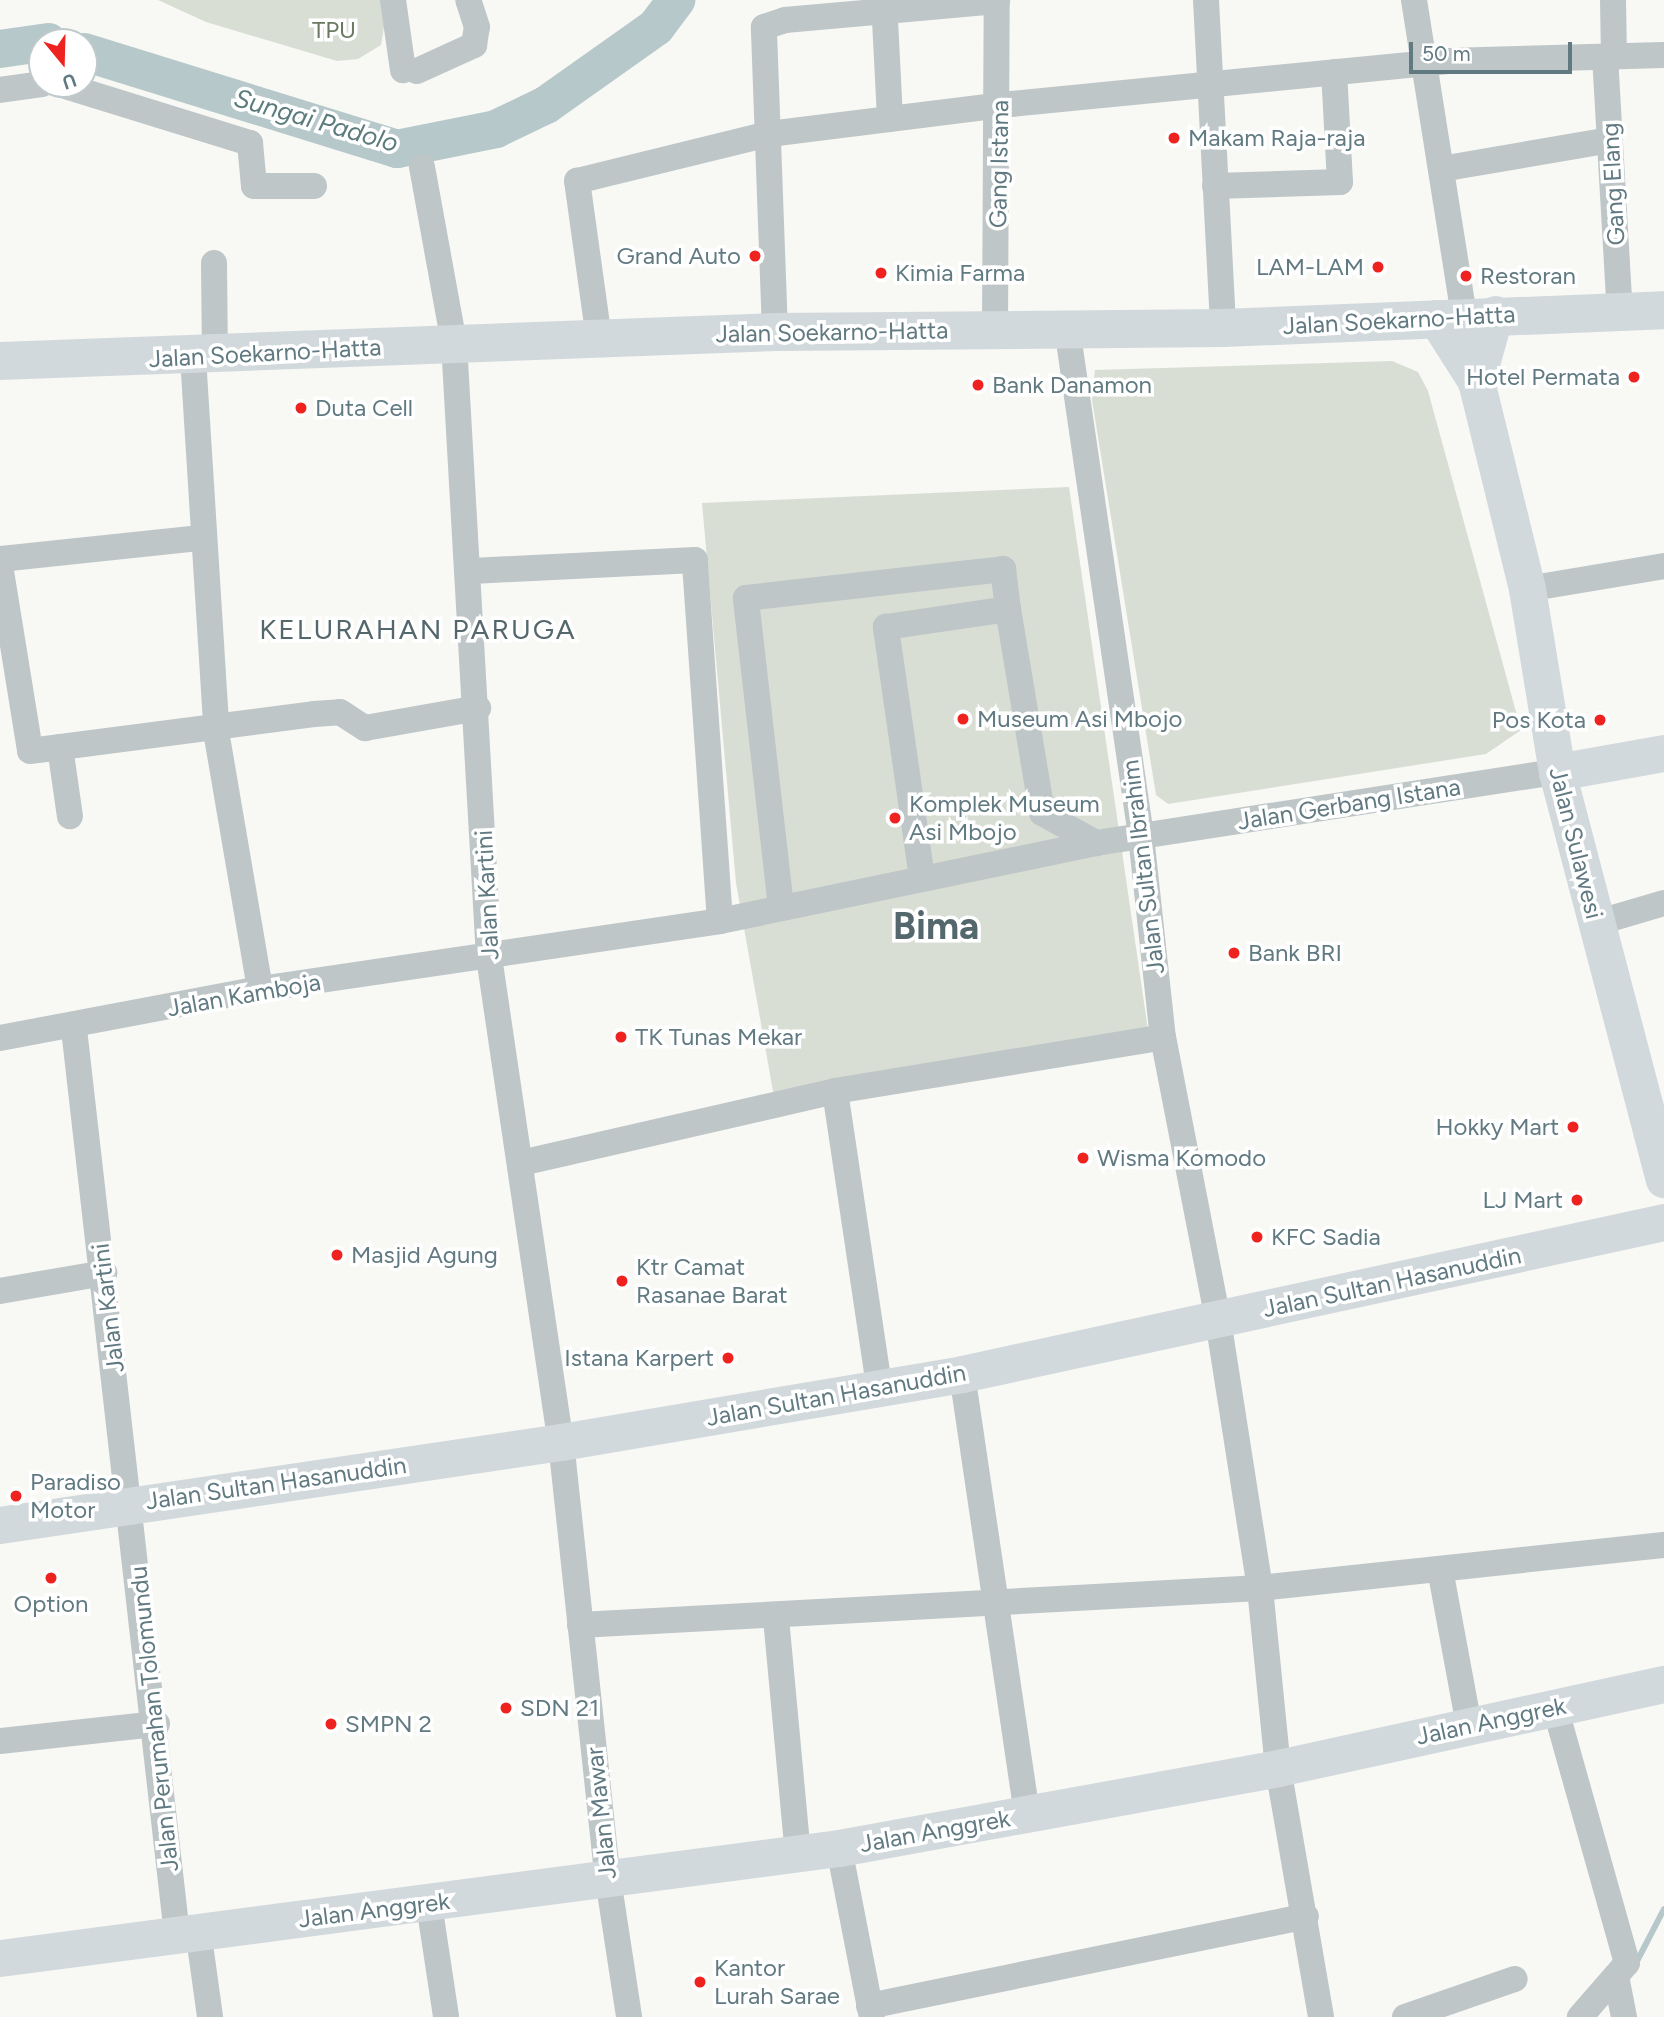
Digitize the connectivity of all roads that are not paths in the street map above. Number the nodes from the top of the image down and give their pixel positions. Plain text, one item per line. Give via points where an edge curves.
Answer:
1 (393, 0) edge
2 (468, 0) edge
3 (1206, 0) edge
4 (1414, 0) edge
5 (1614, 0) edge
6 (997, 1) edge
7 (884, 6) edge
8 (1610, 55) junction
9 (1664, 55) edge
10 (1424, 63) junction
11 (1334, 72) junction
12 (1210, 83) junction
13 (28, 86) edge
14 (0, 90) edge
15 (98, 96) edge
16 (1001, 105) junction
17 (890, 119) junction
18 (769, 134) junction
19 (1610, 140) junction
20 (422, 167) dead end
21 (1441, 169) junction
22 (1215, 186) junction
23 (314, 187) dead end
24 (214, 263) dead end
25 (1664, 310) edge
26 (1620, 313) junction
27 (1465, 316) junction
28 (995, 328) junction
29 (1067, 328) junction
30 (1223, 328) junction
31 (775, 332) junction
32 (599, 339) junction
33 (454, 343) junction
34 (204, 357) junction
35 (0, 361) edge
36 (1476, 381) junction
37 (201, 538) junction
38 (0, 559) edge
39 (0, 565) edge
40 (1664, 566) edge
41 (472, 571) junction
42 (1527, 589) junction
43 (1008, 608) junction
44 (478, 708) junction
45 (217, 730) junction
46 (60, 747) junction
47 (1664, 753) edge
48 (1558, 772) junction
49 (69, 816) dead end
50 (1141, 836) junction
51 (1096, 843) junction
52 (922, 878) junction
53 (1664, 903) edge
54 (781, 907) junction
55 (720, 921) junction
56 (1596, 923) junction
57 (489, 957) junction
58 (260, 989) junction
59 (74, 1029) junction
60 (1163, 1037) junction
61 (0, 1038) edge
62 (835, 1091) junction
63 (522, 1163) junction
64 (1664, 1179) edge
65 (1664, 1222) edge
66 (104, 1273) junction
67 (0, 1291) edge
68 (1218, 1321) junction
69 (962, 1374) junction
70 (879, 1387) junction
71 (561, 1442) junction
72 (130, 1504) junction
73 (0, 1525) edge
74 (1664, 1545) edge
75 (1440, 1569) junction
76 (1260, 1588) junction
77 (993, 1607) junction
78 (776, 1618) junction
79 (580, 1625) junction
80 (1664, 1684) edge
81 (1555, 1707) junction
82 (157, 1724) junction
83 (1469, 1726) junction
84 (0, 1741) edge
85 (1278, 1768) junction
86 (1027, 1814) junction
87 (839, 1848) junction
88 (798, 1854) junction
89 (608, 1879) junction
90 (429, 1904) junction
91 (1306, 1916) junction
92 (188, 1932) junction
93 (0, 1958) edge
94 (1616, 1976) junction
95 (1515, 1979) dead end
96 (1471, 2006) edge
97 (871, 2012) edge
98 (210, 2017) edge
99 (446, 2017) edge
100 (629, 2017) edge
101 (1321, 2017) edge
102 (1405, 2017) edge
103 (1580, 2017) edge
104 (1624, 2017) edge

1 - 2 street via 410,70 474,45 477,27
3 - 12 street
4 - 10 street
5 - 8 street, Gang Elang
6 - 7 street
6 - 16 street, Gang Istana
7 - 17 street
7 - 18 street via 764,27
8 - 9 street
8 - 10 street
8 - 19 street, Gang Elang
10 - 11 street
10 - 21 street
11 - 12 street
11 - 22 street via 1340,183
12 - 16 street
12 - 22 street
13 - 14 street
15 - 23 street via 250,143 254,186
16 - 17 street
16 - 28 street, Gang Istana
17 - 18 street
18 - 31 street
18 - 32 street via 577,181
19 - 21 street
19 - 26 street, Gang Elang
20 - 33 street, Jalan Kartini
21 - 27 street
22 - 30 street
24 - 34 street
25 - 26 highway, Jalan Soekarno-Hatta
26 - 27 highway, Jalan Soekarno-Hatta
27 - 30 highway, Jalan Soekarno-Hatta
27 - 36 street, Jalan Sulawesi
27 - 36 street, Jalan Sulawesi
28 - 29 highway, Jalan Soekarno-Hatta
28 - 31 highway, Jalan Soekarno-Hatta
29 - 30 highway, Jalan Soekarno-Hatta
29 - 50 street, Jalan Sultan Ibrahim
31 - 32 highway, Jalan Soekarno-Hatta
32 - 33 highway, Jalan Soekarno-Hatta
33 - 34 highway, Jalan Soekarno-Hatta
33 - 41 street, Jalan Kartini
34 - 35 highway, Jalan Soekarno-Hatta
34 - 37 street
36 - 42 street, Jalan Sulawesi
37 - 38 street
37 - 45 street
39 - 46 street via 30,751
40 - 42 street
41 - 44 street, Jalan Kartini
41 - 55 street via 695,560
42 - 48 street, Jalan Sulawesi
43 - 51 street via 1042,813
43 - 52 street via 886,627
43 - 54 street via 1003,569 746,598
44 - 45 street via 365,728 340,712
44 - 57 street, Jalan Kartini
45 - 46 street
45 - 58 street
46 - 49 street
47 - 48 street
48 - 50 street, Jalan Gerbang Istana
48 - 56 street, Jalan Sulawesi
50 - 51 street, Jalan Gerbang Istana
50 - 60 street, Jalan Sultan Ibrahim
51 - 52 street, Jalan Gerbang Istana
52 - 54 street, Jalan Gerbang Istana
53 - 56 street
54 - 55 street, Jalan Kamboja
55 - 57 street, Jalan Kamboja
56 - 64 street, Jalan Sulawesi
57 - 58 street, Jalan Kamboja
57 - 63 street, Jalan Kartini
58 - 59 street, Jalan Kamboja
59 - 61 street, Jalan Kamboja
59 - 66 street, Jalan Kartini
60 - 62 street
60 - 68 street, Jalan Sultan Ibrahim
62 - 63 street
62 - 70 street
63 - 71 street, Jalan Kartini
65 - 68 street, Jalan Sultan Hasanuddin
66 - 67 street
66 - 72 street, Jalan Kartini
68 - 69 street, Jalan Sultan Hasanuddin
68 - 76 street, Jalan Sultan Ibrahim
69 - 70 street, Jalan Sultan Hasanuddin
69 - 77 street
70 - 71 street, Jalan Sultan Hasanuddin
71 - 72 street, Jalan Sultan Hasanuddin
71 - 79 street, Jalan Mawar
72 - 73 street, Jalan Sultan Hasanuddin
72 - 82 street, Jalan Perumahan Tolomundu
74 - 75 street
75 - 76 street
75 - 83 street
76 - 77 street
76 - 85 street, Jalan Sultan Ibrahim
77 - 78 street
77 - 86 street
78 - 79 street
78 - 88 street
79 - 89 street, Jalan Mawar
80 - 81 street, Jalan Anggrek
81 - 83 street, Jalan Anggrek
81 - 94 street via 1627,1963
82 - 84 street
82 - 92 street, Jalan Perumahan Tolomundu
83 - 85 street, Jalan Anggrek
85 - 86 street, Jalan Anggrek
85 - 91 street, Jalan Sultan Ibrahim
86 - 87 street, Jalan Anggrek
87 - 88 street, Jalan Anggrek
87 - 97 street
88 - 89 street, Jalan Anggrek
89 - 90 street, Jalan Anggrek
89 - 100 street, Jalan Mawar
90 - 92 street, Jalan Anggrek
90 - 99 street
91 - 97 street
91 - 101 street, Jalan Sultan Ibrahim
92 - 93 street, Jalan Anggrek
92 - 98 street
94 - 103 street
94 - 104 street
95 - 96 street
96 - 102 street

